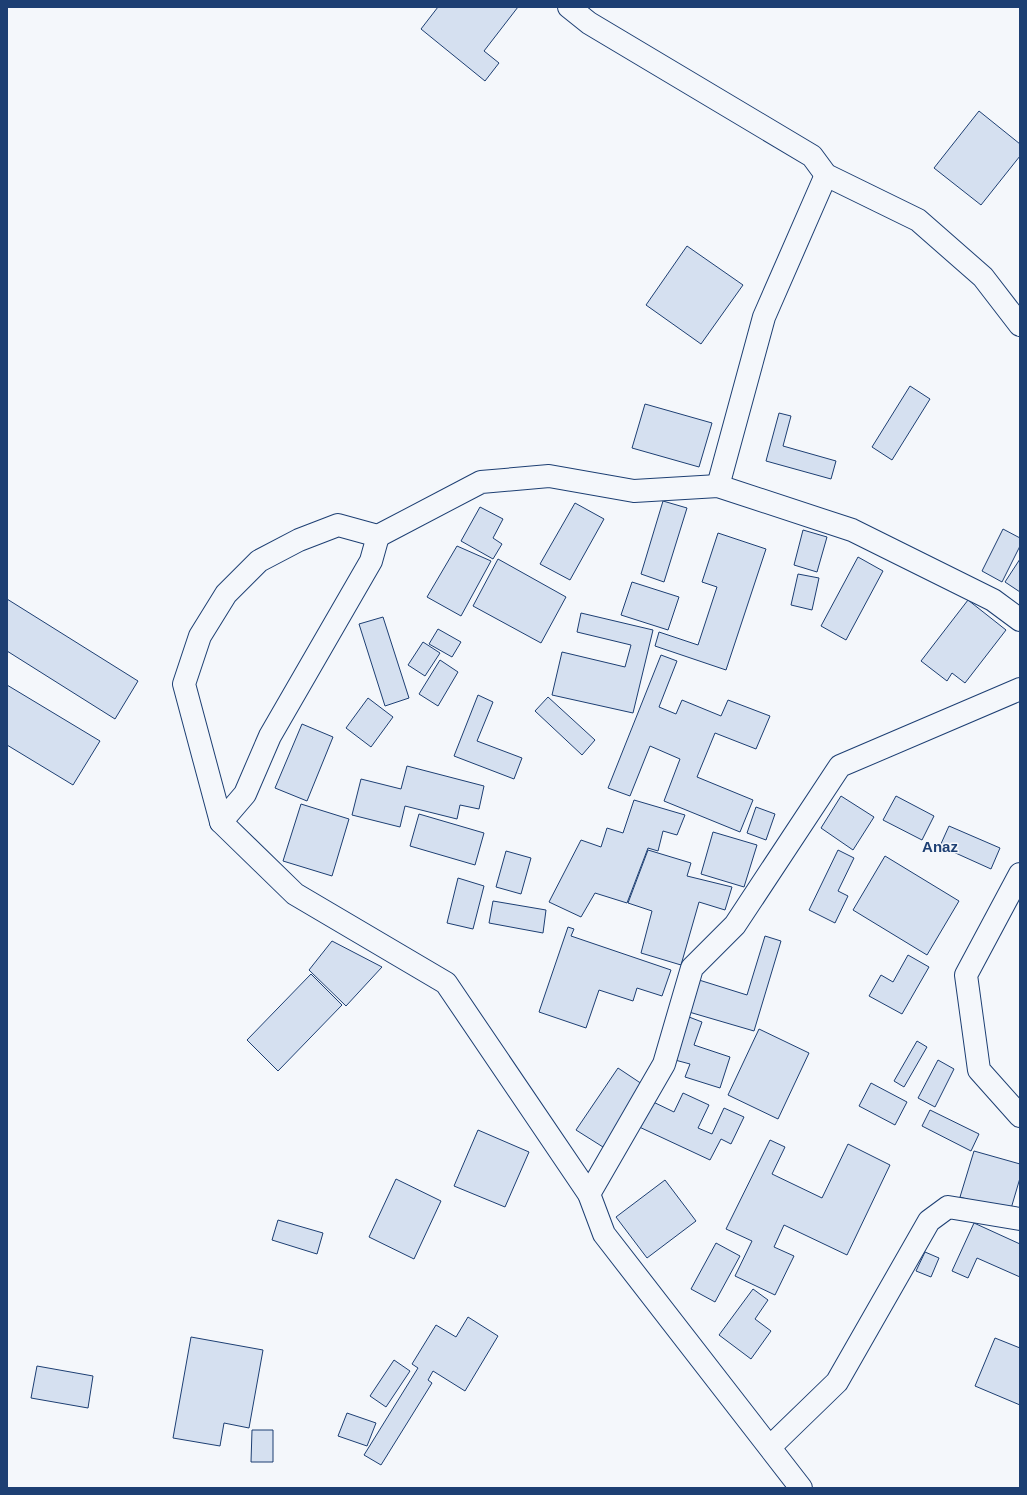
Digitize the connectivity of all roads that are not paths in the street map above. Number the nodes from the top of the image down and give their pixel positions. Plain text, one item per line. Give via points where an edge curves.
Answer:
1 (569, 7) edge
2 (826, 176) junction
3 (1020, 326) edge
4 (718, 486) junction
5 (378, 536) junction
6 (1020, 620) edge
7 (1020, 689) edge
8 (221, 822) junction
9 (1020, 874) edge
10 (1020, 1116) edge
11 (589, 1194) junction
12 (1019, 1216) edge
13 (770, 1447) junction
14 (801, 1488) edge

1 - 2 street via 589,23 812,156
2 - 3 street via 918,220 983,276
2 - 4 street via 764,316
4 - 5 street via 634,491 549,476 481,482
4 - 6 street via 852,530 993,600
5 - 8 street via 371,561 270,736 245,794
5 - 8 street via 338,525 299,540 259,561 226,594 200,636 184,684
7 - 11 street via 840,766 735,925 692,968 664,1064
8 - 11 street via 295,894 446,983
9 - 10 street via 966,975 979,1070
11 - 13 street via 604,1234
12 - 13 street via 948,1207 929,1221 837,1382
13 - 14 street

